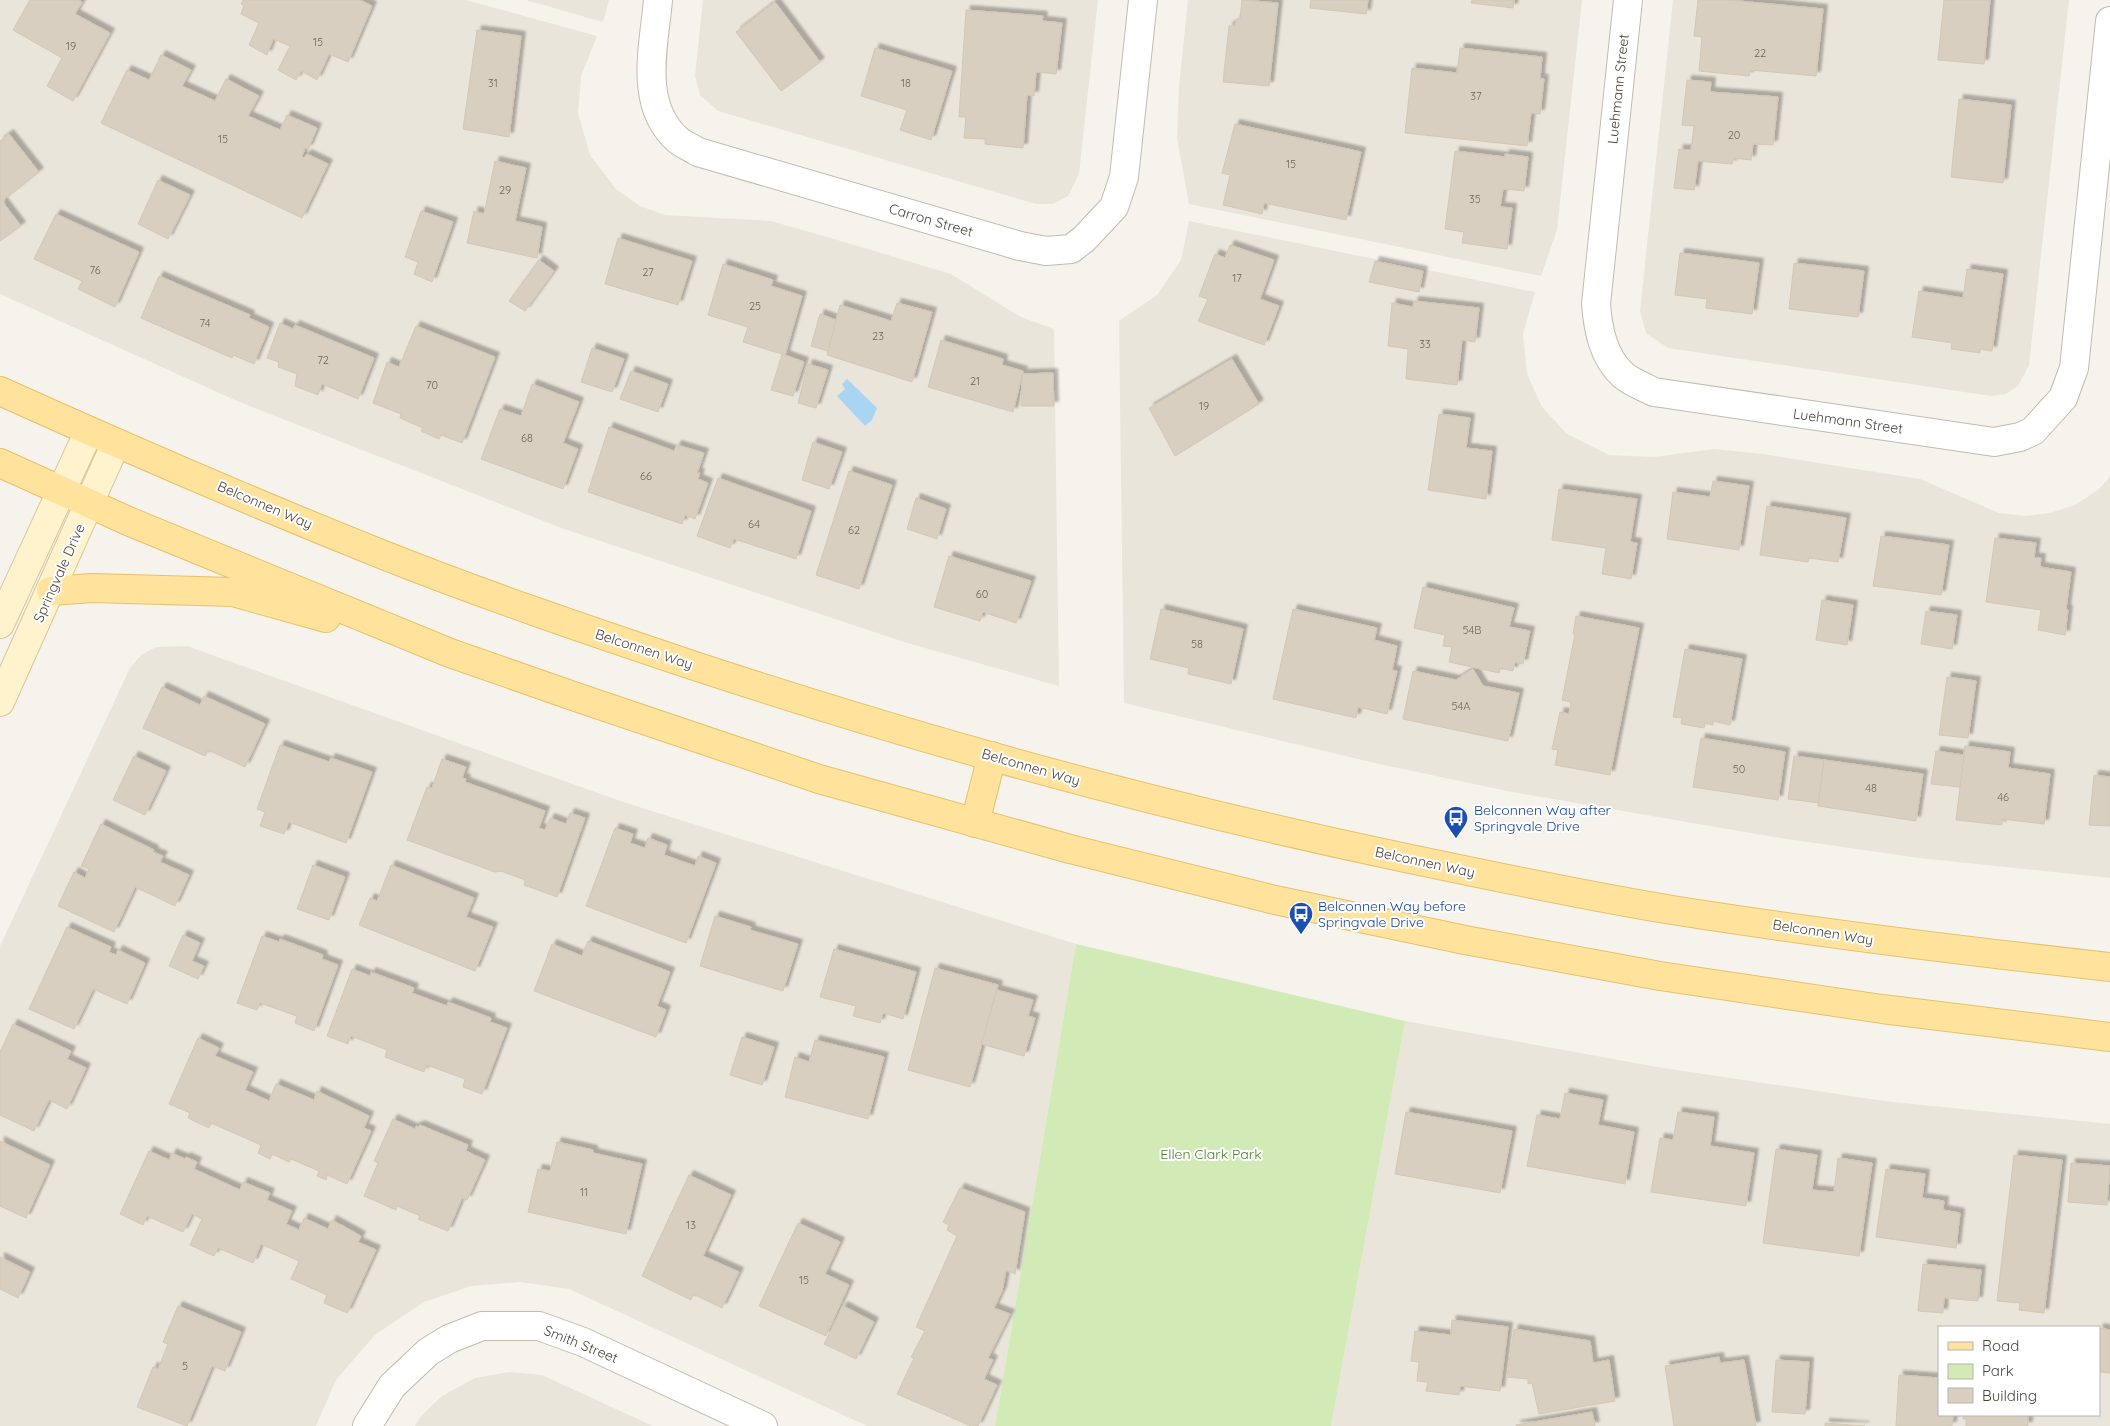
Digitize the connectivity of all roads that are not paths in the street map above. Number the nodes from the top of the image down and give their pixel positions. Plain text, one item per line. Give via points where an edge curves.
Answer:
1 (658, 0) edge
2 (1143, 0) edge
3 (1628, 0) edge
4 (2110, 21) edge
5 (0, 391) edge
6 (88, 432) junction
7 (116, 443) junction
8 (0, 463) edge
9 (61, 492) junction
10 (90, 504) junction
11 (51, 591) junction
12 (0, 624) edge
13 (450, 653) junction
14 (0, 702) edge
15 (992, 756) junction
16 (975, 823) junction
17 (2110, 967) edge
18 (2110, 1037) edge
19 (367, 1426) edge
20 (763, 1426) edge

1 - 2 street, Carron Street via 651,68 653,96 662,120 678,140 698,152 1046,251 1071,249 1114,207 1124,177
3 - 4 street, Luehmann Street via 1596,304 1598,331 1608,356 1623,376 1654,392 1994,442 2033,432 2063,398 2074,368
5 - 6 main road, Belconnen Way
6 - 7 main road, Belconnen Way
6 - 9 main road
7 - 10 main road, Springvale Drive
7 - 15 main road, Belconnen Way via 378,553 602,635 833,711
8 - 9 main road
9 - 10 main road
9 - 12 main road
10 - 11 main road, Springvale Drive
10 - 13 main road
11 - 13 main road via 92,588 232,592
11 - 14 main road, Springvale Drive
13 - 16 main road via 819,779
15 - 16 main road
15 - 17 main road, Belconnen Way via 1291,834 1478,874 1669,909 1892,943
16 - 18 main road via 1275,900 1465,940 1660,976 1882,1009
19 - 20 street, Smith Street via 392,1386 428,1352 482,1326 539,1326 557,1332

